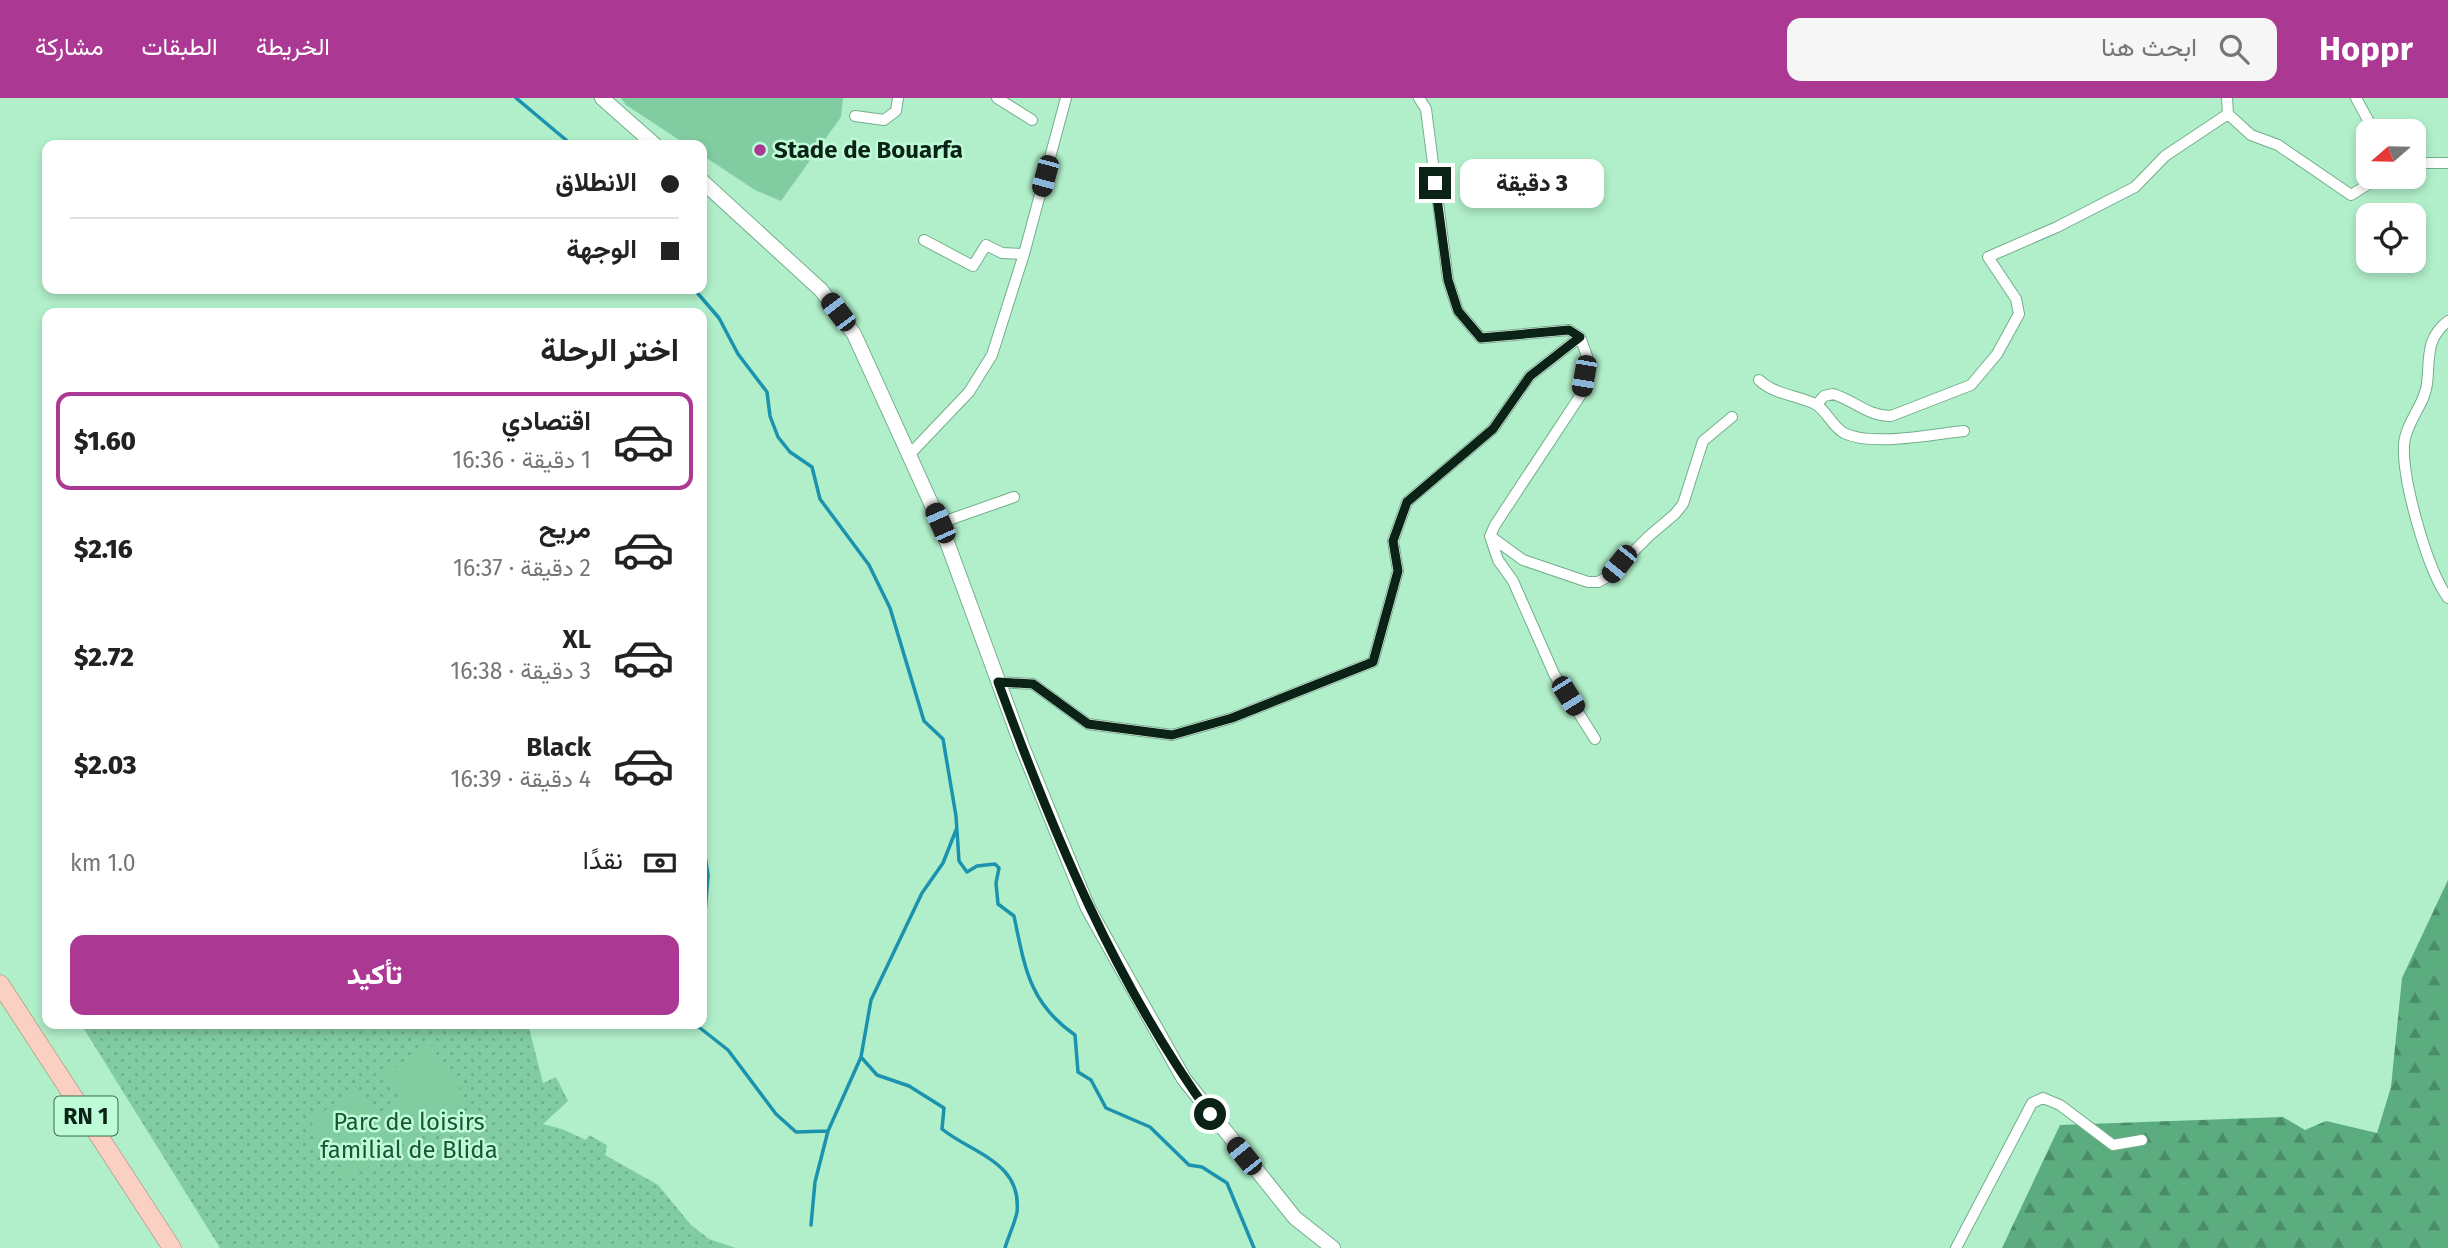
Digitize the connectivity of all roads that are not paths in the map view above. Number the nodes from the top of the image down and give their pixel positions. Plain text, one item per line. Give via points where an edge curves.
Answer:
1 (602, 98) edge
2 (898, 98) edge
3 (997, 98) edge
4 (1066, 98) edge
5 (1419, 98) edge
6 (2227, 98) edge
7 (2357, 98) edge
8 (2228, 114) junction
9 (855, 116) dead end
10 (2368, 119) edge
11 (1032, 120) dead end
12 (649, 140) edge
13 (2426, 163) edge
14 (2448, 163) edge
15 (707, 186) edge
16 (2361, 189) edge
17 (924, 240) dead end
18 (1024, 254) junction
19 (2448, 321) edge
20 (1580, 337) junction
21 (1759, 380) dead end
22 (1817, 404) junction
23 (1732, 417) dead end
24 (1965, 431) dead end
25 (910, 454) junction
26 (1014, 497) dead end
27 (940, 523) junction
28 (1490, 536) junction
29 (2448, 598) edge
30 (998, 682) junction
31 (1595, 739) dead end
32 (0, 984) edge
33 (0, 995) edge
34 (2142, 1140) dead end
35 (164, 1248) edge
36 (172, 1248) edge
37 (1333, 1248) edge
38 (1956, 1248) edge

1 - 12 street
2 - 9 street via 896,111 884,120
3 - 11 street
4 - 18 street
5 - 20 street via 1426,109 1448,280 1458,311 1481,338 1569,330
6 - 8 street
7 - 10 street
8 - 16 street via 2251,135 2278,145 2351,195
8 - 22 street via 2165,156 2135,187 1987,257 2016,299 2019,314 1997,354 1971,385 1891,416 1860,409 1833,394
13 - 14 street
15 - 25 street via 821,290 854,334
17 - 18 street via 972,266 986,245 1002,253
18 - 25 street via 992,355 969,392
19 - 29 street via 2431,340 2427,386 2404,445 2425,554
20 - 28 street via 1587,356 1580,396
20 - 30 street via 1530,376 1493,429 1407,502 1393,541 1398,571 1373,662 1232,718 1172,735 1088,724 1033,684
21 - 22 street via 1769,390
22 - 24 street via 1831,423 1858,437
23 - 28 street via 1703,441 1683,504 1675,514 1598,582 1523,560
25 - 27 street
26 - 27 street
27 - 30 street
28 - 31 street via 1554,674
30 - 37 street via 1088,908 1184,1079 1295,1218
32 - 36 main road, RN 1
33 - 35 main road, RN 1
34 - 38 street via 2113,1145 2060,1105 2043,1098 2032,1103

